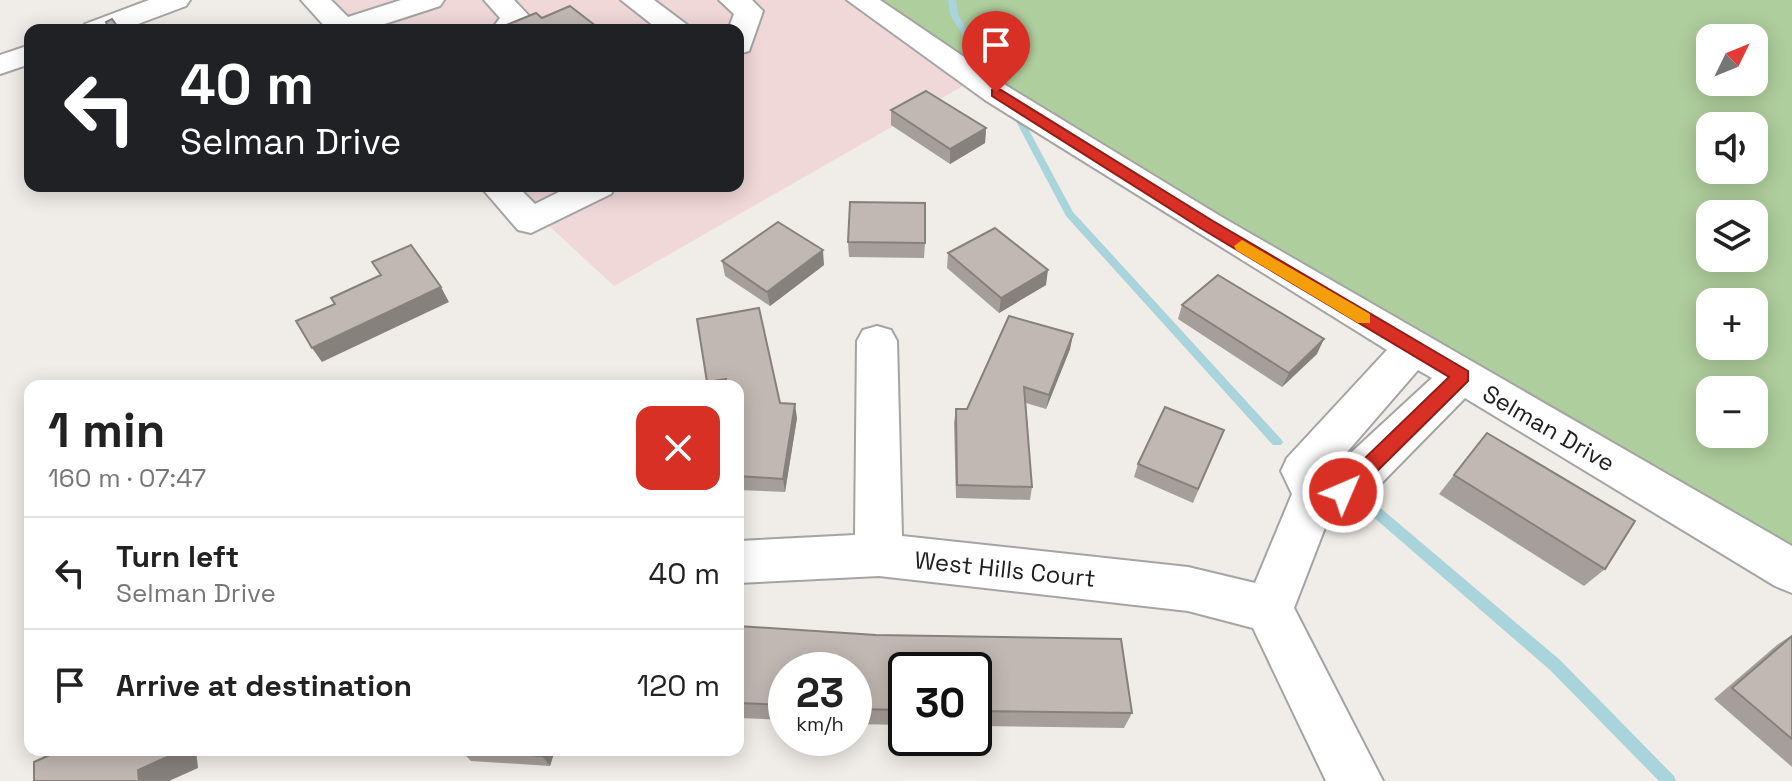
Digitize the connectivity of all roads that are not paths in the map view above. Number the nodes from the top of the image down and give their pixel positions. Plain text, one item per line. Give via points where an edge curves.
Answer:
1 (176, 0) edge
2 (315, 0) edge
3 (430, 0) edge
4 (498, 0) edge
5 (733, 0) edge
6 (861, 0) edge
7 (646, 2) edge
8 (111, 24) edge
9 (339, 24) edge
10 (359, 24) edge
11 (511, 24) edge
12 (672, 24) edge
13 (744, 26) edge
14 (24, 56) edge
15 (0, 65) edge
16 (503, 192) edge
17 (587, 192) edge
18 (877, 341) dead end
19 (1413, 348) junction
20 (1461, 376) junction
21 (1315, 494) junction
22 (879, 555) junction
23 (744, 562) edge
24 (1792, 571) edge
25 (1269, 609) junction
26 (1355, 781) edge

1 - 8 street
2 - 9 street
3 - 10 street
4 - 11 street via 516,18
5 - 13 street via 749,11
6 - 19 street, Selman Drive via 1010,101
7 - 12 street
14 - 15 street
16 - 17 street via 531,221
18 - 22 street
19 - 20 street, Selman Drive
19 - 21 street via 1303,471
20 - 21 street via 1343,492
20 - 24 street, Selman Drive
21 - 25 street
22 - 23 street, West Hills Court
22 - 25 street, West Hills Court via 1188,589
25 - 26 street

